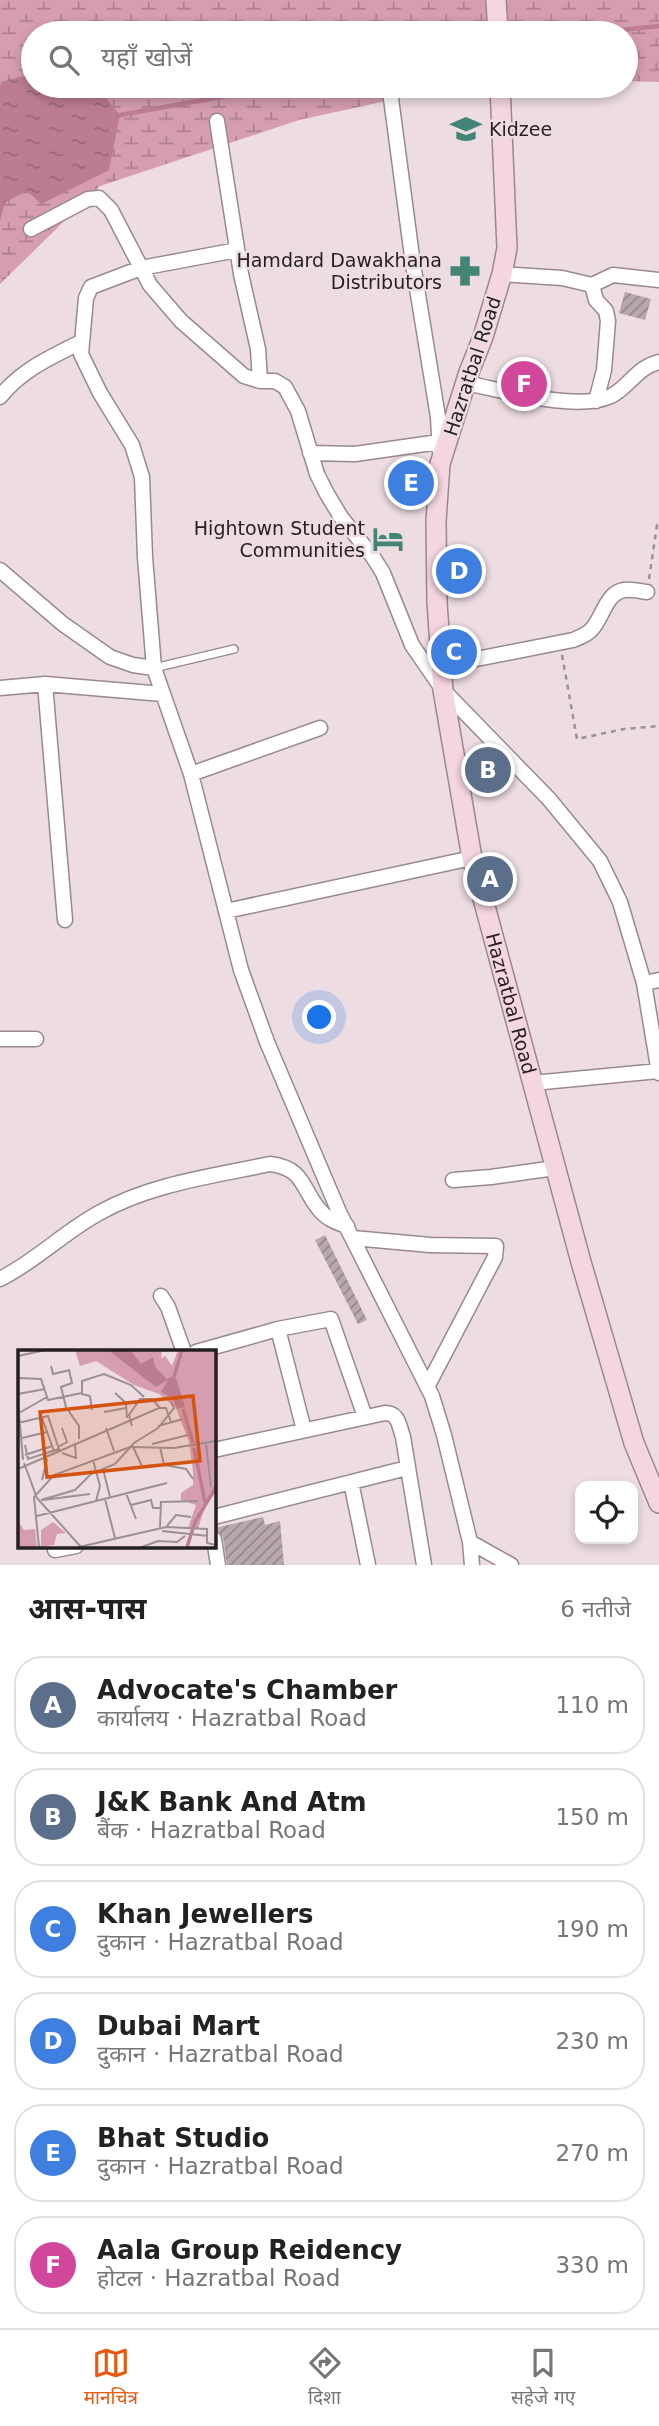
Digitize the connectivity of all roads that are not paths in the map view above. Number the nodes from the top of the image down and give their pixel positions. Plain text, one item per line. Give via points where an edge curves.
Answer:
1 (496, 0) edge
2 (497, 21) edge
3 (391, 98) edge
4 (500, 98) edge
5 (217, 121) dead end
6 (31, 229) dead end
7 (237, 250) junction
8 (141, 268) junction
9 (502, 274) junction
10 (659, 280) edge
11 (592, 285) junction
12 (80, 342) junction
13 (659, 362) edge
14 (260, 381) junction
15 (465, 383) junction
16 (0, 397) edge
17 (596, 401) junction
18 (439, 442) junction
19 (310, 453) junction
20 (440, 464) junction
21 (0, 570) edge
22 (647, 592) road end
23 (234, 649) dead end
24 (441, 666) junction
25 (154, 668) junction
26 (45, 684) junction
27 (0, 688) edge
28 (443, 690) junction
29 (163, 694) junction
30 (320, 728) dead end
31 (191, 774) junction
32 (472, 858) junction
33 (226, 911) junction
34 (65, 920) dead end
35 (652, 982) edge
36 (0, 1038) edge
37 (36, 1039) dead end
38 (659, 1072) edge
39 (533, 1083) junction
40 (555, 1168) junction
41 (453, 1180) dead end
42 (350, 1232) junction
43 (0, 1279) edge
44 (161, 1296) dead end
45 (278, 1329) junction
46 (183, 1350) edge
47 (203, 1350) edge
48 (427, 1387) junction
49 (365, 1417) junction
50 (304, 1430) junction
51 (215, 1450) edge
52 (407, 1468) junction
53 (351, 1482) junction
54 (659, 1503) edge
55 (215, 1517) edge
56 (470, 1542) junction
57 (215, 1546) edge
58 (218, 1565) edge
59 (368, 1565) edge
60 (424, 1565) edge
61 (472, 1565) edge
62 (511, 1565) edge

1 - 2 main road
3 - 18 street
4 - 9 main road, Hazratbal Road via 507,248
5 - 7 street
6 - 8 street via 88,199 99,198 111,210
7 - 8 street
7 - 14 street via 258,349
8 - 12 street via 91,286
8 - 14 street via 181,321 244,376
9 - 11 street
9 - 15 main road, Hazratbal Road
10 - 11 street via 613,275
11 - 17 street via 608,321
12 - 16 street via 39,363
12 - 25 street via 84,362 132,445 142,477
13 - 17 street via 635,374 613,395
14 - 19 street via 275,381 285,387 298,411
15 - 17 street via 559,400
15 - 20 main road, Hazratbal Road
18 - 19 street via 355,454
18 - 20 street
19 - 28 street via 341,517 383,573 412,645
20 - 24 main road, Hazratbal Road via 436,535
21 - 25 street via 62,624 110,657
22 - 24 street via 618,592 590,632 573,640
23 - 25 lane
24 - 28 main road, Hazratbal Road
25 - 29 street
26 - 27 street
26 - 29 street
26 - 34 street
28 - 32 main road, Hazratbal Road
28 - 35 street via 549,799 600,861
29 - 31 street
30 - 31 street
31 - 33 street
32 - 33 street
32 - 39 main road, Hazratbal Road
33 - 42 street via 267,1042
35 - 38 street
36 - 37 street
38 - 39 street
39 - 40 main road, Hazratbal Road
40 - 41 street
40 - 54 main road, Hazratbal Road via 634,1443
42 - 43 street via 318,1209 298,1174 270,1164 183,1182 111,1206
42 - 48 street
42 - 48 street via 430,1245 500,1245
44 - 46 street
45 - 47 street
45 - 49 street via 331,1319
45 - 50 street
48 - 56 street via 444,1434
49 - 50 street
49 - 52 street via 385,1413 397,1417
50 - 51 street
52 - 53 street
52 - 60 street
53 - 55 street
53 - 59 street
56 - 61 street
56 - 62 street
57 - 58 street

